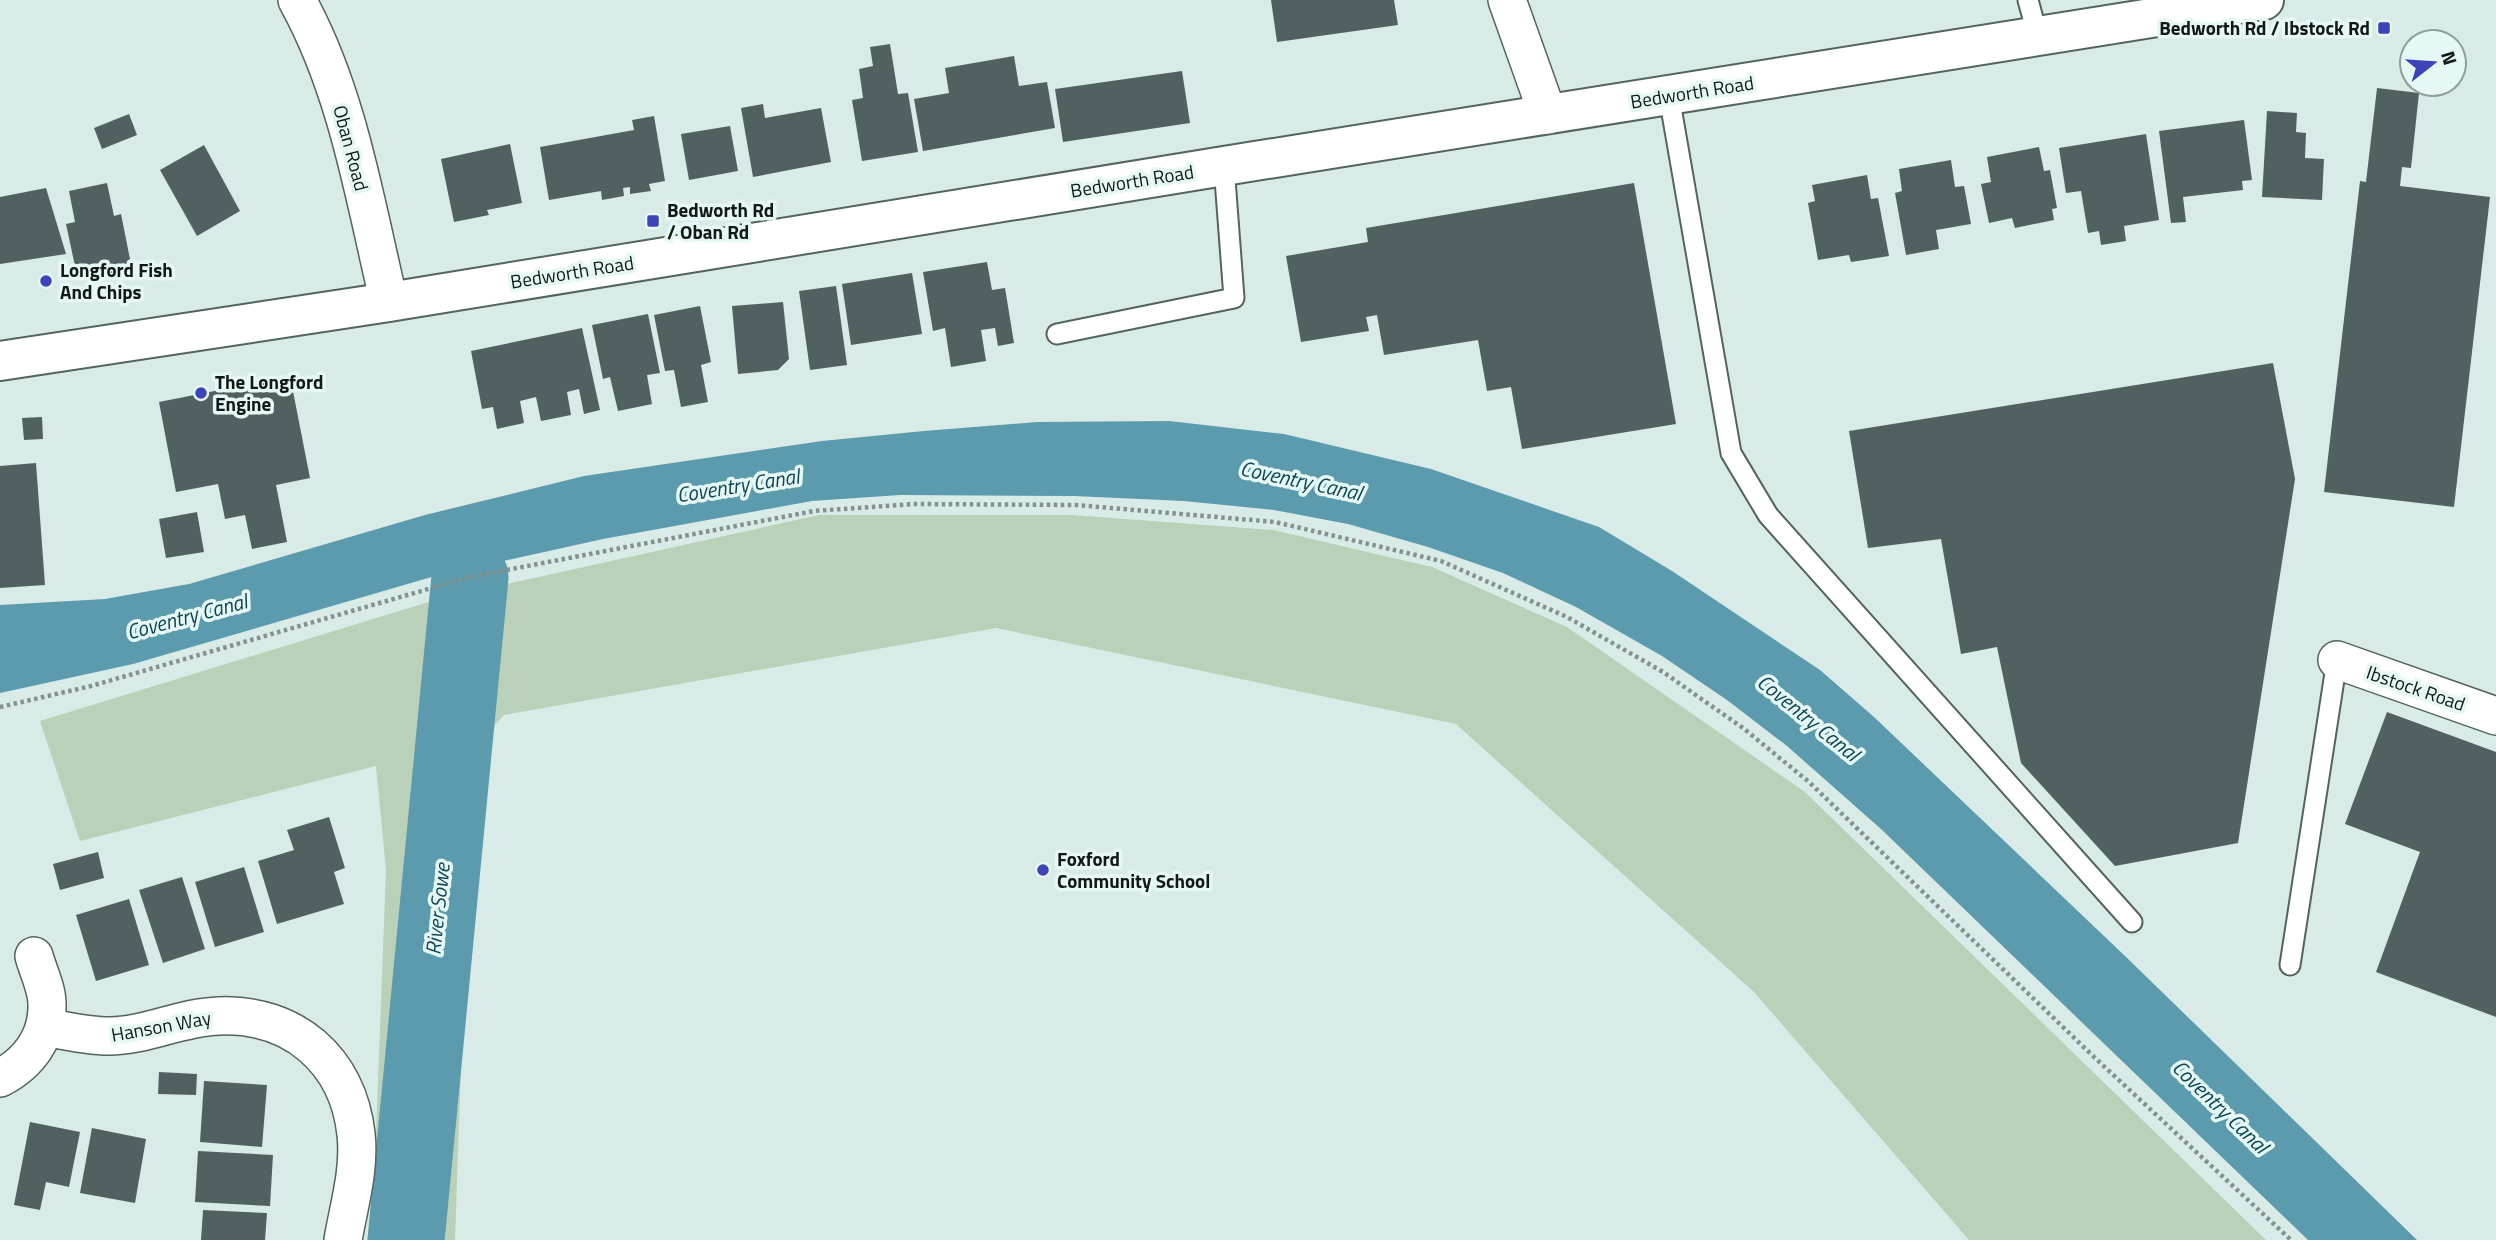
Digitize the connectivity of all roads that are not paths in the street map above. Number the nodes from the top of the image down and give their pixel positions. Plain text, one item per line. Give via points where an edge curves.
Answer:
1 (297, 0) edge
2 (1507, 0) edge
3 (2028, 0) edge
4 (2264, 0) edge
5 (2038, 37) junction
6 (1669, 96) junction
7 (1548, 115) junction
8 (1224, 166) junction
9 (389, 302) junction
10 (1057, 334) dead end
11 (0, 361) edge
12 (2337, 660) joint
13 (2496, 716) edge
14 (2132, 922) dead end
15 (34, 956) dead end
16 (2290, 965) dead end
17 (46, 1027) junction
18 (0, 1078) edge
19 (343, 1240) edge

1 - 9 street, Oban Road via 319,47 347,129
2 - 7 street
3 - 5 lane
4 - 5 main road, Bedworth Road
5 - 6 main road, Bedworth Road
6 - 7 main road, Bedworth Road
6 - 14 lane via 1731,453 1768,515
7 - 8 main road, Bedworth Road
8 - 9 main road, Bedworth Road
8 - 10 lane via 1234,298
9 - 11 main road, Bedworth Road
12 - 13 street, Ibstock Road
12 - 16 lane
15 - 17 street via 47,1001
17 - 18 street via 32,1054
17 - 19 street, Hanson Way via 110,1036 188,1018 221,1016 266,1020 303,1037 334,1068 350,1102 356,1136 355,1176

